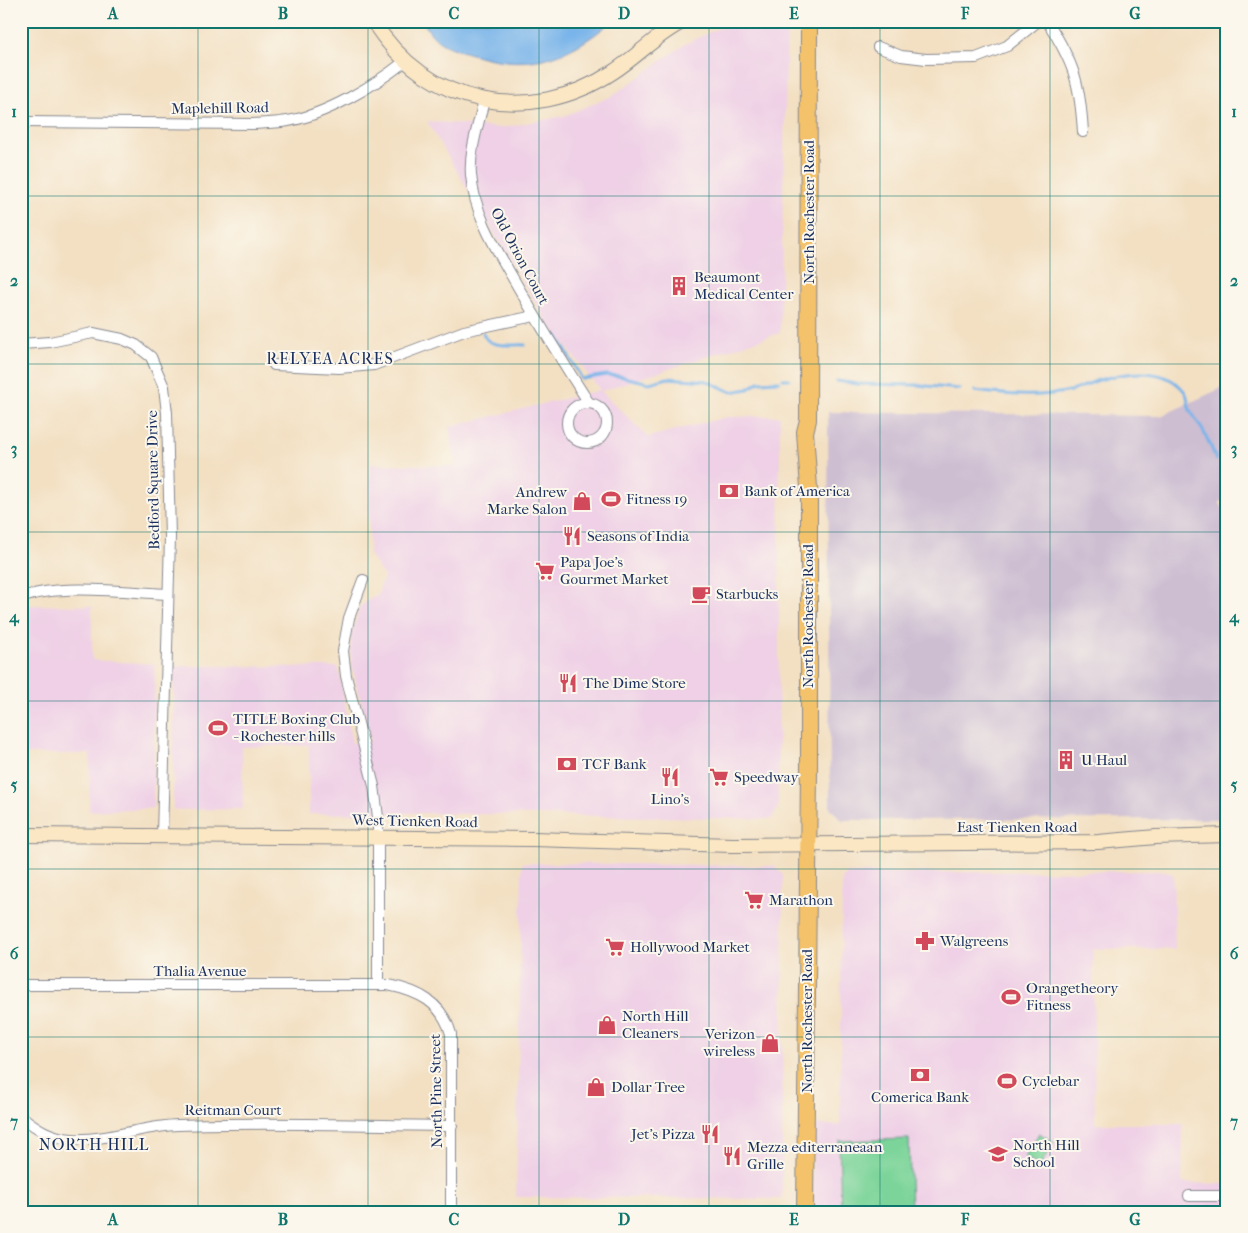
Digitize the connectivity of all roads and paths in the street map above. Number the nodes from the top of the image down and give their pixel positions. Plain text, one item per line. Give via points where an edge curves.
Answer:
1 (373, 21) edge
2 (684, 21) edge
3 (809, 21) edge
4 (1038, 21) edge
5 (1047, 21) edge
6 (668, 25) edge
7 (878, 47) dead end
8 (404, 62) junction
9 (484, 100) junction
10 (21, 122) edge
11 (1083, 132) dead end
12 (534, 316) junction
13 (21, 344) edge
14 (274, 365) dead end
15 (577, 386) junction
16 (589, 403) junction
17 (575, 408) junction
18 (363, 580) dead end
19 (168, 594) junction
20 (21, 598) edge
21 (21, 835) edge
22 (1227, 835) edge
23 (162, 836) junction
24 (378, 837) junction
25 (807, 845) junction
26 (21, 985) edge
27 (378, 985) junction
28 (21, 1116) edge
29 (452, 1126) junction
30 (1189, 1196) dead end
31 (1227, 1196) edge
32 (451, 1212) edge
33 (804, 1212) edge

1 - 8 main road
2 - 6 main road
3 - 25 main road, North Rochester Road via 808,420 805,432 809,488
4 - 7 street via 1007,46 976,58 926,59 901,56
5 - 11 street via 1074,68 1081,98
6 - 9 main road via 613,73 575,92 526,103
8 - 9 main road via 423,76
8 - 10 street, Maplehill Road via 370,87 289,121 253,124
9 - 12 street, Old Orion Court via 472,159 472,188 487,233
12 - 14 street via 464,331 374,365 339,368
12 - 15 street, Old Orion Court
13 - 19 street, Bedford Square Drive via 93,334 122,339 151,358 164,388 167,413
15 - 16 street, Old Orion Court
15 - 17 street
16 - 17 street
16 - 17 street via 601,409 607,421 605,433 597,441 579,441 570,433 568,419
18 - 24 street via 349,618 343,651 346,676 374,786
19 - 20 street via 63,591
19 - 23 street, Bedford Square Drive
21 - 23 main road, West Tienken Road
22 - 25 main road, East Tienken Road via 1098,842
23 - 24 main road, West Tienken Road
24 - 25 main road, West Tienken Road
24 - 27 street
25 - 33 main road, North Rochester Road
26 - 27 street, Thalia Avenue
27 - 29 street, North Pine Street via 402,988 431,1000 447,1020 452,1034
28 - 29 street, Reitman Court via 53,1136 72,1139 176,1125
29 - 32 street, North Pine Street
30 - 31 street

